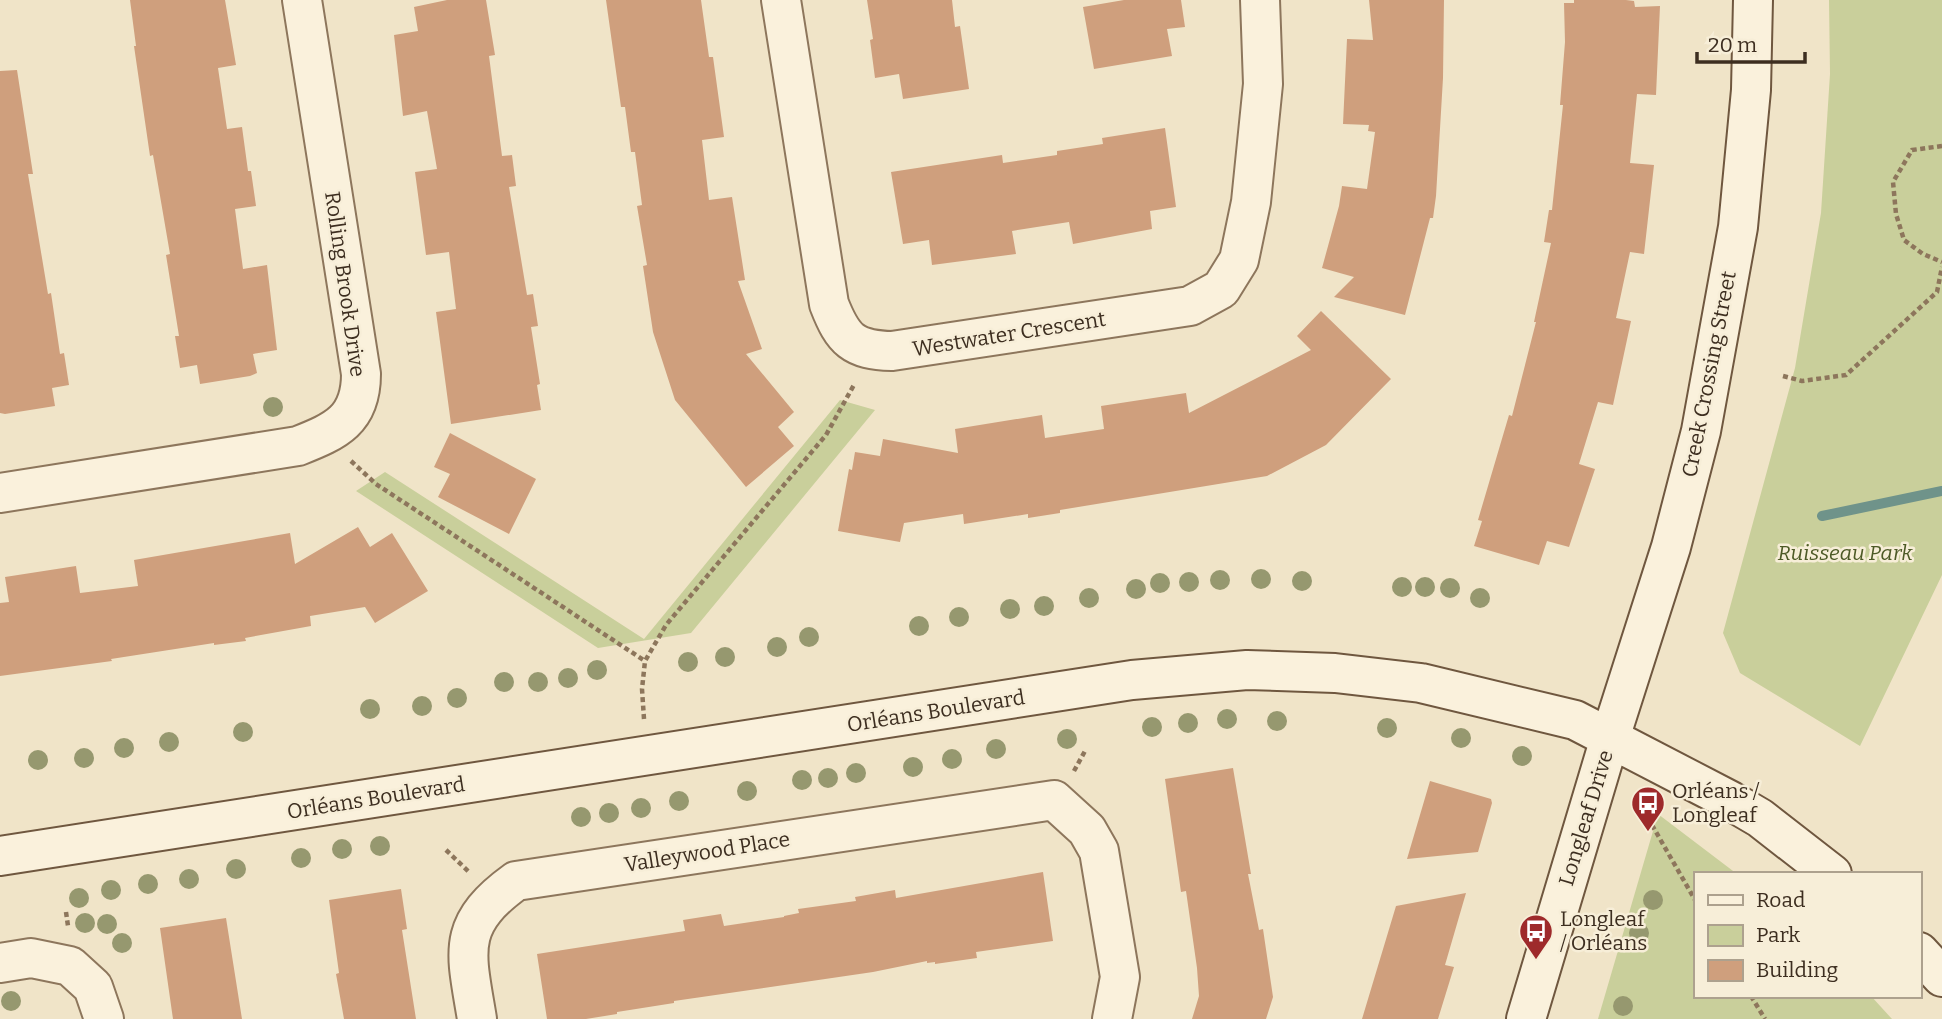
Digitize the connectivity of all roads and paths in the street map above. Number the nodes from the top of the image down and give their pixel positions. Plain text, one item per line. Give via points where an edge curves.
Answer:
1 (302, 0) edge
2 (781, 0) edge
3 (1260, 0) edge
4 (1753, 0) edge
5 (1942, 146) edge
6 (1942, 265) edge
7 (1939, 292) edge
8 (870, 350) junction
9 (1783, 376) dead end
10 (328, 434) junction
11 (0, 493) edge
12 (645, 661) junction
13 (1609, 738) junction
14 (645, 756) junction
15 (1652, 825) dead end
16 (0, 856) edge
17 (1829, 872) edge
18 (1694, 898) edge
19 (1921, 953) edge
20 (0, 963) edge
21 (1942, 977) edge
22 (1752, 998) edge
23 (104, 1019) edge
24 (477, 1019) edge
25 (1112, 1019) edge
26 (1526, 1019) edge
27 (1765, 1019) edge

1 - 10 street, Rolling Brook Drive via 360,374 354,409
2 - 8 street via 829,304 849,342
3 - 8 street, Westwater Crescent via 1263,83 1251,202 1239,260 1222,289 1190,306 916,349
4 - 13 street, Creek Crossing Street via 1751,90 1738,228 1701,431 1671,547
5 - 6 path via 1912,150 1893,182 1904,240
6 - 7 path
7 - 9 path via 1846,375 1802,381
8 - 12 path via 826,435 666,625
10 - 11 street, Rolling Brook Drive via 298,446
10 - 12 path via 376,484
12 - 14 path
13 - 14 street, Orléans Boulevard via 1575,720 1421,683 1335,673 1247,670 1132,680
13 - 17 street, Orléans Boulevard via 1760,818
13 - 26 street, Longleaf Drive
14 - 16 street, Orléans Boulevard
15 - 18 path
19 - 21 street
20 - 23 street via 31,958 70,965 93,987
22 - 27 path
24 - 25 street, Valleywood Place via 468,961 470,939 477,918 494,897 516,881 1054,800 1087,830 1099,851 1119,977

